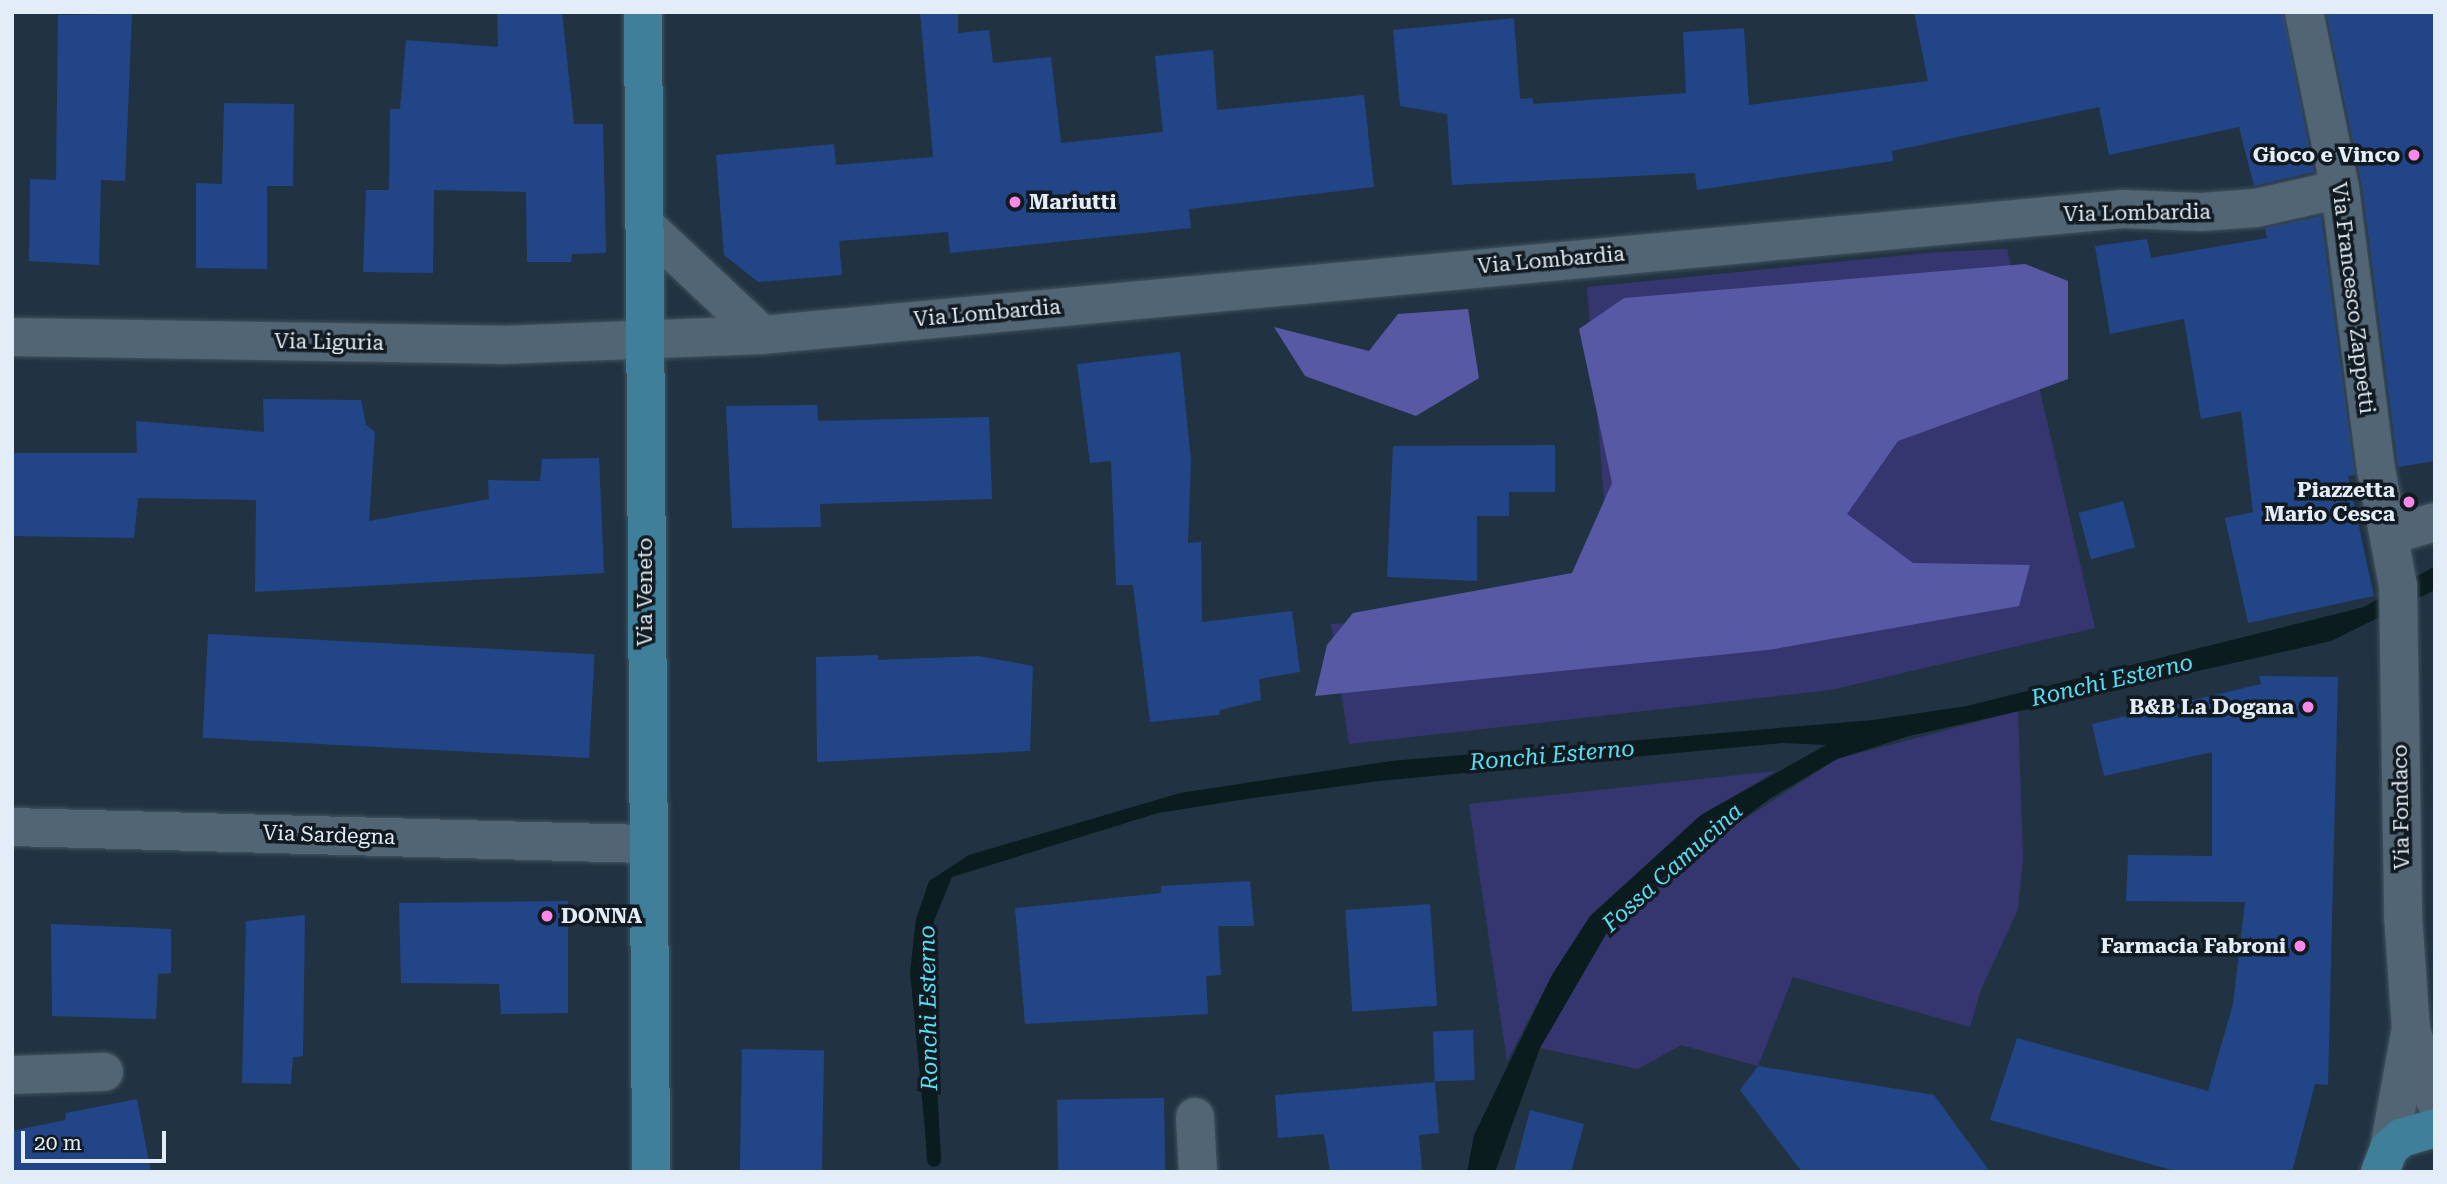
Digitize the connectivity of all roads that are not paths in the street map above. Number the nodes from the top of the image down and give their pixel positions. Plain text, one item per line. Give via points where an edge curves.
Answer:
1 (643, 12) edge
2 (2304, 12) edge
3 (2340, 189) junction
4 (644, 224) junction
5 (762, 335) junction
6 (12, 337) edge
7 (645, 340) junction
8 (2435, 522) edge
9 (2390, 535) junction
10 (2399, 600) joint
11 (12, 827) edge
12 (645, 844) junction
13 (2411, 1028) junction
14 (104, 1072) dead end
15 (12, 1075) edge
16 (2435, 1100) edge
17 (1195, 1117) dead end
18 (2435, 1128) edge
19 (2384, 1160) edge
20 (651, 1172) edge
21 (1198, 1172) edge

1 - 4 main road, Via Veneto
2 - 3 street, Via Francesco Zappetti
3 - 5 street, Via Lombardia via 2256,208 2201,212 2123,209
3 - 9 street, Via Francesco Zappetti via 2376,469
4 - 5 street
4 - 7 main road, Via Veneto
5 - 7 street, Via Lombardia
6 - 7 street, Via Liguria via 501,345
7 - 12 main road, Via Veneto
8 - 9 street
9 - 10 street, Via Francesco Zappetti
10 - 13 street, Via Fondaco via 2403,915
11 - 12 street, Via Sardegna
12 - 20 main road, Via Veneto
13 - 16 street, Via Fondaco
13 - 19 street, Via Fondaco
14 - 15 street
17 - 21 street
18 - 19 main road via 2415,1131

